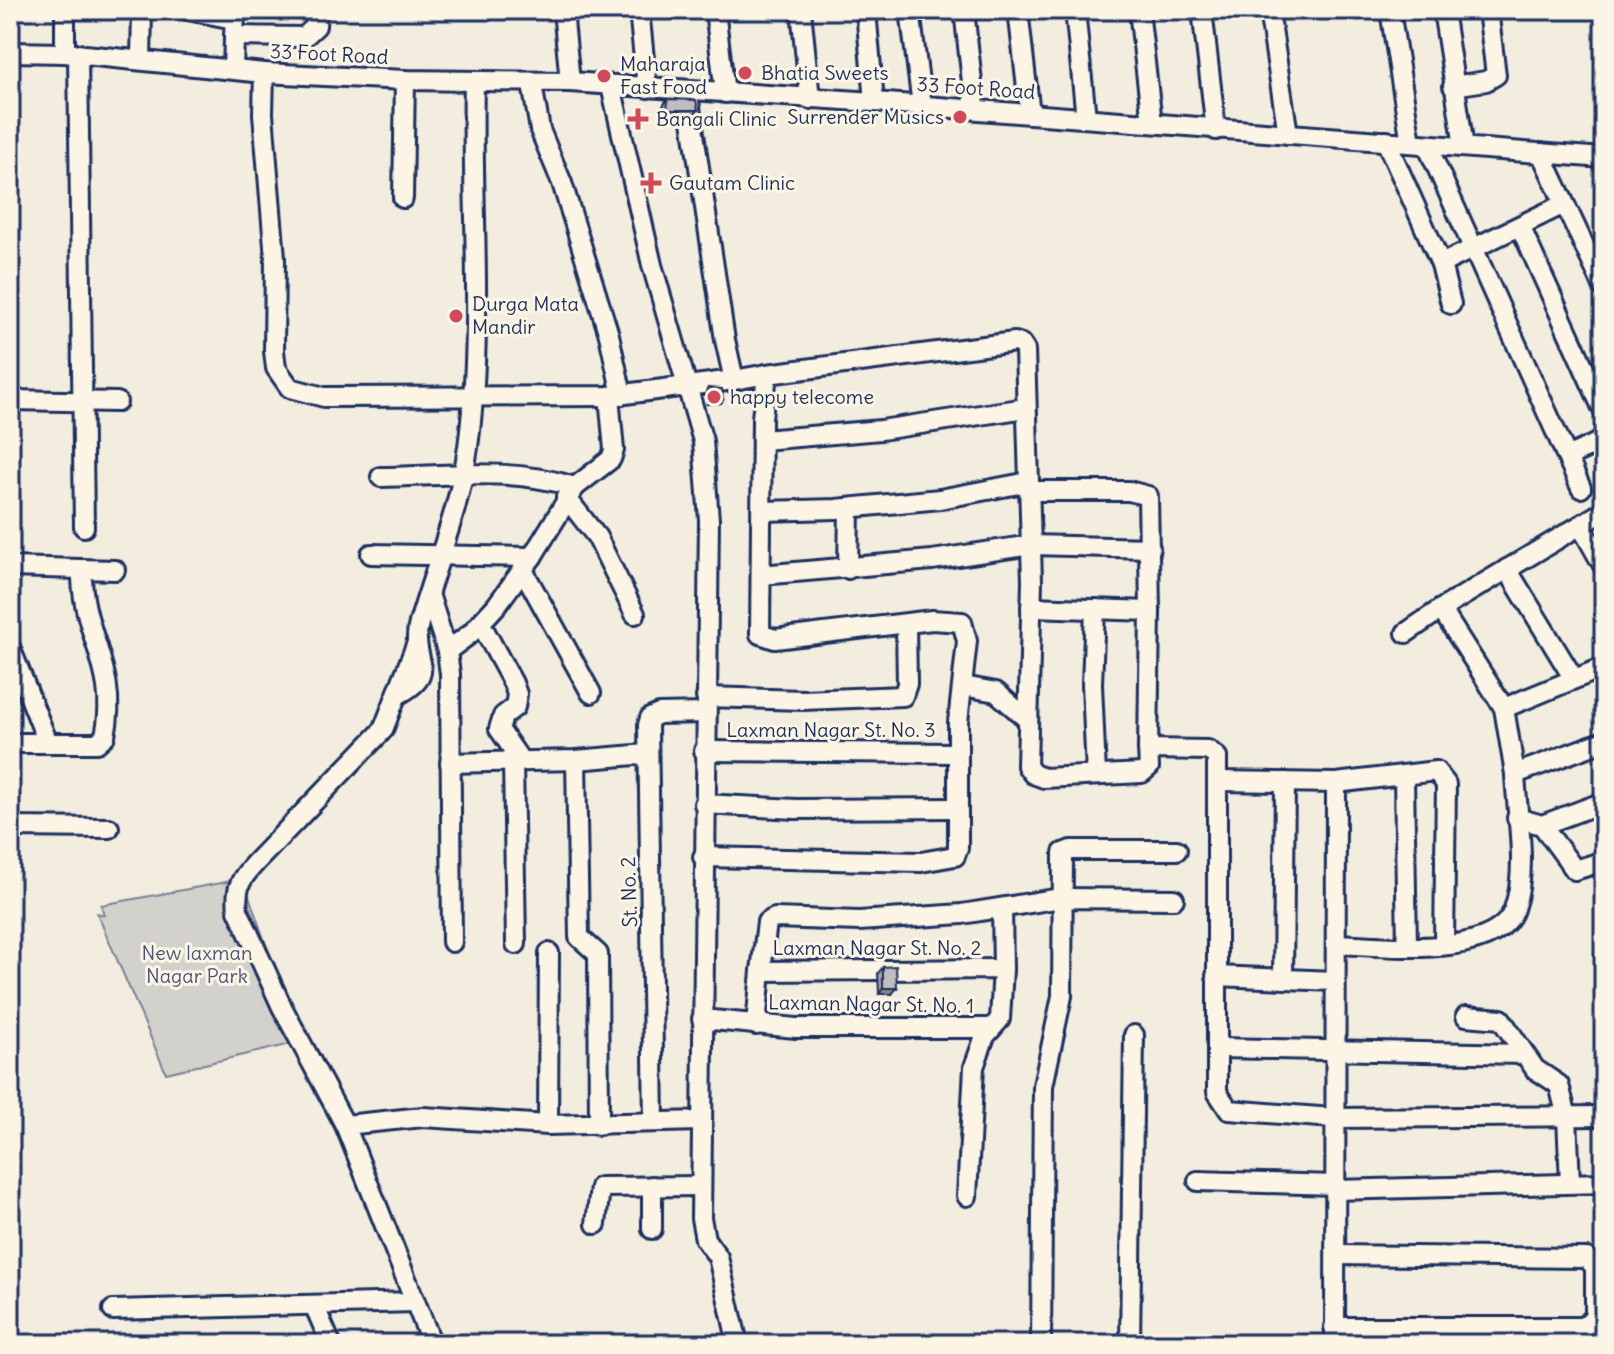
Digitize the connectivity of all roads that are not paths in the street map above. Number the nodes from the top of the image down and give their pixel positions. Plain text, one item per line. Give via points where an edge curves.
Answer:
1 (65, 10) edge
2 (142, 10) edge
3 (188, 10) edge
4 (317, 10) edge
5 (563, 10) edge
6 (639, 10) edge
7 (715, 10) edge
8 (801, 10) edge
9 (866, 10) edge
10 (910, 10) edge
11 (964, 10) edge
12 (1018, 10) edge
13 (1075, 10) edge
14 (1139, 10) edge
15 (1202, 10) edge
16 (1269, 10) edge
17 (1390, 10) edge
18 (1443, 10) edge
19 (1488, 10) edge
20 (234, 22) edge
21 (10, 52) edge
22 (71, 54) junction
23 (141, 60) junction
24 (233, 69) junction
25 (264, 73) junction
26 (405, 80) junction
27 (474, 82) junction
28 (570, 82) junction
29 (532, 84) junction
30 (611, 86) junction
31 (1453, 86) junction
32 (647, 88) junction
33 (687, 91) junction
34 (725, 93) junction
35 (810, 99) junction
36 (874, 102) junction
37 (922, 106) junction
38 (975, 109) junction
39 (1030, 114) junction
40 (1086, 118) junction
41 (1152, 123) junction
42 (1216, 130) junction
43 (1288, 134) junction
44 (1386, 141) junction
45 (1419, 144) junction
46 (1464, 147) junction
47 (1541, 153) junction
48 (1604, 158) edge
49 (403, 198) dead end
50 (1564, 204) junction
51 (1520, 226) junction
52 (1471, 249) junction
53 (1441, 264) junction
54 (1604, 288) edge
55 (1451, 304) dead end
56 (767, 374) junction
57 (734, 380) junction
58 (689, 386) junction
59 (616, 396) junction
60 (472, 397) junction
61 (10, 400) edge
62 (82, 401) junction
63 (117, 402) dead end
64 (1026, 408) junction
65 (1604, 412) edge
66 (762, 440) junction
67 (1604, 440) edge
68 (1567, 457) junction
69 (462, 475) junction
70 (381, 477) dead end
71 (1030, 486) junction
72 (1581, 488) dead end
73 (570, 492) junction
74 (849, 508) junction
75 (763, 511) junction
76 (1604, 511) edge
77 (1581, 526) junction
78 (84, 527) dead end
79 (1031, 545) junction
80 (1150, 548) junction
81 (442, 553) junction
82 (371, 554) dead end
83 (528, 564) junction
84 (10, 567) edge
85 (1604, 567) edge
86 (82, 569) junction
87 (848, 569) junction
88 (1507, 569) junction
89 (115, 570) dead end
90 (761, 575) junction
91 (430, 597) junction
92 (1031, 607) junction
93 (1095, 609) junction
94 (1441, 609) junction
95 (1150, 611) junction
96 (635, 614) dead end
97 (481, 624) junction
98 (906, 624) junction
99 (1406, 633) dead end
100 (416, 645) junction
101 (10, 647) edge
102 (447, 651) junction
103 (1604, 667) edge
104 (423, 668) junction
105 (450, 674) junction
106 (1574, 679) junction
107 (963, 686) junction
108 (591, 693) dead end
109 (399, 694) junction
110 (706, 705) junction
111 (1504, 708) junction
112 (1028, 720) junction
113 (1604, 741) edge
114 (10, 743) edge
115 (48, 743) junction
116 (1148, 749) junction
117 (704, 751) junction
118 (957, 753) junction
119 (647, 754) junction
120 (576, 760) junction
121 (517, 761) junction
122 (450, 763) junction
123 (1515, 774) junction
124 (1096, 775) junction
125 (1404, 778) junction
126 (1219, 781) junction
127 (1285, 782) junction
128 (1336, 783) junction
129 (1604, 802) edge
130 (704, 804) junction
131 (957, 808) junction
132 (1517, 818) junction
133 (1542, 825) junction
134 (10, 827) edge
135 (109, 828) dead end
136 (1177, 850) dead end
137 (703, 857) junction
138 (1604, 861) edge
139 (1061, 898) junction
140 (1174, 899) dead end
141 (1002, 908) junction
142 (452, 942) dead end
143 (516, 944) dead end
144 (1337, 944) junction
145 (1444, 945) junction
146 (1407, 946) junction
147 (549, 953) dead end
148 (1003, 969) junction
149 (761, 971) junction
150 (1216, 976) junction
151 (1283, 978) junction
152 (1335, 981) junction
153 (1466, 1016) dead end
154 (702, 1019) junction
155 (756, 1025) junction
156 (992, 1028) junction
157 (1134, 1035) dead end
158 (1217, 1048) junction
159 (1334, 1051) junction
160 (1523, 1054) junction
161 (1604, 1116) edge
162 (1567, 1117) junction
163 (1333, 1118) junction
164 (701, 1121) junction
165 (654, 1122) junction
166 (345, 1125) junction
167 (548, 1125) junction
168 (599, 1125) junction
169 (1198, 1181) dead end
170 (1570, 1183) junction
171 (1604, 1183) edge
172 (652, 1186) junction
173 (701, 1186) junction
174 (1335, 1188) junction
175 (967, 1196) dead end
176 (596, 1224) dead end
177 (652, 1229) dead end
178 (1336, 1255) junction
179 (415, 1302) junction
180 (314, 1305) junction
181 (113, 1310) dead end
182 (1335, 1336) edge
183 (331, 1344) edge
184 (432, 1344) edge
185 (738, 1344) edge
186 (1041, 1344) edge
187 (1130, 1344) edge

1 - 22 street
2 - 23 street
3 - 20 street
4 - 20 street via 316,26 304,37
5 - 28 street
6 - 32 street
7 - 34 street
8 - 35 street
9 - 36 street
10 - 37 street
11 - 38 street
12 - 39 street
13 - 40 street
14 - 41 street
15 - 42 street
16 - 43 street
17 - 45 street
18 - 31 street
19 - 31 street via 1496,75
20 - 24 street
21 - 22 street, 33 Foot Road
22 - 23 street, 33 Foot Road
22 - 62 street
23 - 24 street, 33 Foot Road
24 - 25 street, 33 Foot Road
25 - 26 street, 33 Foot Road
25 - 60 street via 275,258 274,351 281,380 303,394 324,397
26 - 27 street, 33 Foot Road
26 - 49 street
27 - 29 street, 33 Foot Road
27 - 60 street
28 - 29 street, 33 Foot Road
28 - 30 street, 33 Foot Road
29 - 59 street via 540,130 609,335
30 - 32 street, 33 Foot Road
30 - 58 street via 652,265
31 - 46 street
32 - 33 street, 33 Foot Road
33 - 34 street, 33 Foot Road
33 - 57 street
34 - 35 street, 33 Foot Road
35 - 36 street, 33 Foot Road
36 - 37 street, 33 Foot Road
37 - 38 street, 33 Foot Road
38 - 39 street, 33 Foot Road
39 - 40 street, 33 Foot Road
40 - 41 street, 33 Foot Road
41 - 42 street, 33 Foot Road
42 - 43 street, 33 Foot Road
43 - 44 street, 33 Foot Road
44 - 45 street, 33 Foot Road
44 - 53 street
45 - 46 street, 33 Foot Road
45 - 52 street
46 - 47 street, 33 Foot Road
47 - 48 street, 33 Foot Road
47 - 50 street
50 - 51 street
50 - 54 street
51 - 52 street
51 - 65 street
52 - 53 street
52 - 68 street
53 - 55 street
56 - 57 street
56 - 64 street via 1015,342 1025,350
56 - 66 street
57 - 58 street
58 - 59 street
58 - 110 street via 703,441 709,520
59 - 60 street
59 - 73 street via 611,459
60 - 69 street
61 - 62 street
62 - 63 street
62 - 78 street
64 - 66 street
64 - 71 street
66 - 75 street
67 - 68 street
68 - 72 street
69 - 70 street
69 - 73 street via 533,476
69 - 81 street
71 - 74 street
71 - 79 street
71 - 80 street via 1142,492 1151,506
73 - 83 street
73 - 96 street
74 - 75 street
74 - 87 street
75 - 90 street
76 - 77 street
77 - 85 street
77 - 88 street
79 - 80 street
79 - 87 street
79 - 92 street
80 - 95 street
81 - 82 street
81 - 83 street
81 - 91 street
83 - 97 street
83 - 108 street
84 - 86 street
86 - 89 street
86 - 115 street via 83,609 107,673 107,732 97,743
87 - 90 street
88 - 94 street
88 - 106 street
90 - 98 street via 759,626 765,639
91 - 100 street
91 - 102 street
92 - 93 street
92 - 112 street
93 - 95 street
93 - 124 street
94 - 99 street
94 - 111 street
95 - 116 street
97 - 102 street
97 - 121 street via 517,694 515,707 503,716 499,729
98 - 107 street via 962,622 967,641
98 - 110 street via 903,696
100 - 104 street
100 - 109 street
101 - 115 street
102 - 105 street
103 - 106 street
104 - 105 street
104 - 109 street via 417,685
105 - 122 street
106 - 111 street
107 - 112 street via 996,692
107 - 118 street
109 - 166 street via 383,730 239,881 236,895 282,1007
110 - 117 street
110 - 119 street, St. No. 2 via 654,715 648,725
111 - 123 street
112 - 124 street via 1027,766 1033,774
113 - 123 street
114 - 115 street
116 - 124 street via 1147,771
116 - 126 street via 1214,751
117 - 118 street, Laxman Nagar St. No. 3
117 - 130 street
118 - 131 street
119 - 120 street
119 - 165 street, St. No. 2
120 - 121 street
120 - 168 street via 579,937 598,954
121 - 122 street
121 - 143 street
122 - 142 street
123 - 132 street
125 - 128 street
125 - 145 street via 1436,771 1446,784
125 - 146 street
126 - 127 street
126 - 150 street
127 - 128 street
127 - 151 street
128 - 144 street
129 - 133 street
130 - 131 street
130 - 137 street
131 - 137 street via 958,848 948,860
132 - 133 street
132 - 145 street via 1513,912 1499,931
133 - 138 street via 1575,870
134 - 135 street
136 - 139 street via 1063,853
137 - 154 street
139 - 140 street
139 - 141 street
139 - 186 street via 1062,996 1043,1086
141 - 148 street
141 - 149 street via 859,921 775,918 764,930
144 - 146 street
144 - 152 street
145 - 146 street
147 - 167 street
148 - 149 street, Laxman Nagar St. No. 2
148 - 156 street, Laxman Nagar St. No. 2 via 1004,1002
149 - 155 street, Laxman Nagar St. No. 2
150 - 151 street
150 - 158 street
151 - 152 street
152 - 159 street
153 - 160 street via 1501,1019
154 - 155 street, Laxman Nagar St. No. 1
154 - 164 street
155 - 156 street, Laxman Nagar St. No. 1
156 - 175 street, Laxman Nagar St. No. 2 via 974,1067
157 - 187 street
158 - 159 street
158 - 163 street via 1217,1092 1229,1110
159 - 160 street
159 - 163 street
160 - 162 street via 1559,1085
161 - 162 street
162 - 163 street
162 - 170 street
163 - 174 street
164 - 165 street
164 - 173 street
165 - 168 street
166 - 167 street via 423,1117
166 - 179 street
167 - 168 street
169 - 174 street
170 - 171 street
170 - 174 street
172 - 173 street
172 - 176 street via 600,1187
172 - 177 street
173 - 185 street via 702,1231 718,1257
174 - 178 street
178 - 182 street
178 - 182 street via 1587,1258 1595,1267 1595,1317 1583,1327
179 - 180 street
179 - 184 street
180 - 181 street
180 - 183 street

